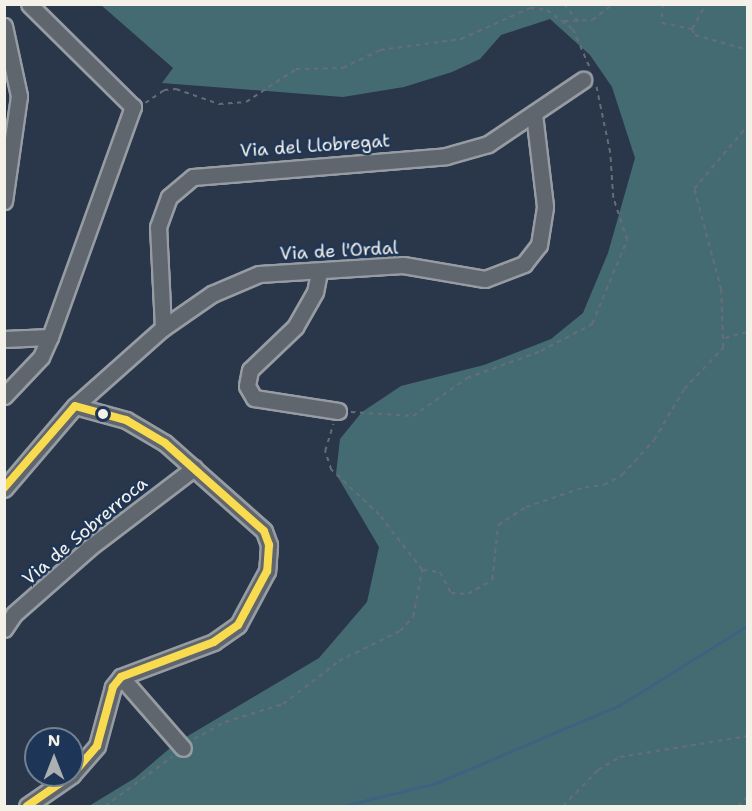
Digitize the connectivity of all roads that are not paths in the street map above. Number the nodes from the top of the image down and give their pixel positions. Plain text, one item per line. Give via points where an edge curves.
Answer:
1 (29, 4) edge
2 (4, 26) edge
3 (587, 75) road end
4 (534, 114) junction
5 (8, 147) edge
6 (4, 201) edge
7 (320, 272) junction
8 (163, 328) junction
9 (50, 337) junction
10 (4, 339) edge
11 (4, 396) edge
12 (75, 406) junction
13 (338, 411) road end
14 (194, 468) junction
15 (4, 489) edge
16 (4, 629) edge
17 (121, 677) junction
18 (183, 748) road end
19 (84, 761) edge
20 (55, 787) edge
21 (27, 807) edge

1 - 9 street via 133,107
2 - 5 street via 19,96
3 - 4 street, Via del Llobregat
4 - 7 street, Via de l'Ordal via 545,206 539,245 524,264 485,279 403,266
4 - 8 street, Via del Llobregat via 488,144 447,156 193,177 169,198 158,227
5 - 6 street
7 - 8 street, Via de l'Ordal via 259,274 212,294
7 - 13 street via 315,292 295,327 250,370 247,386 254,398
8 - 12 street, Via de l'Ordal
9 - 10 street
9 - 11 street via 41,357
12 - 14 street via 142,427
12 - 15 street, Via de l'Ordal
14 - 16 street, Via de Sobrerroca via 89,548 14,614
14 - 17 street via 264,531 270,553 267,570 244,617 229,633
17 - 18 street
17 - 19 street via 113,687 97,746
20 - 21 street

